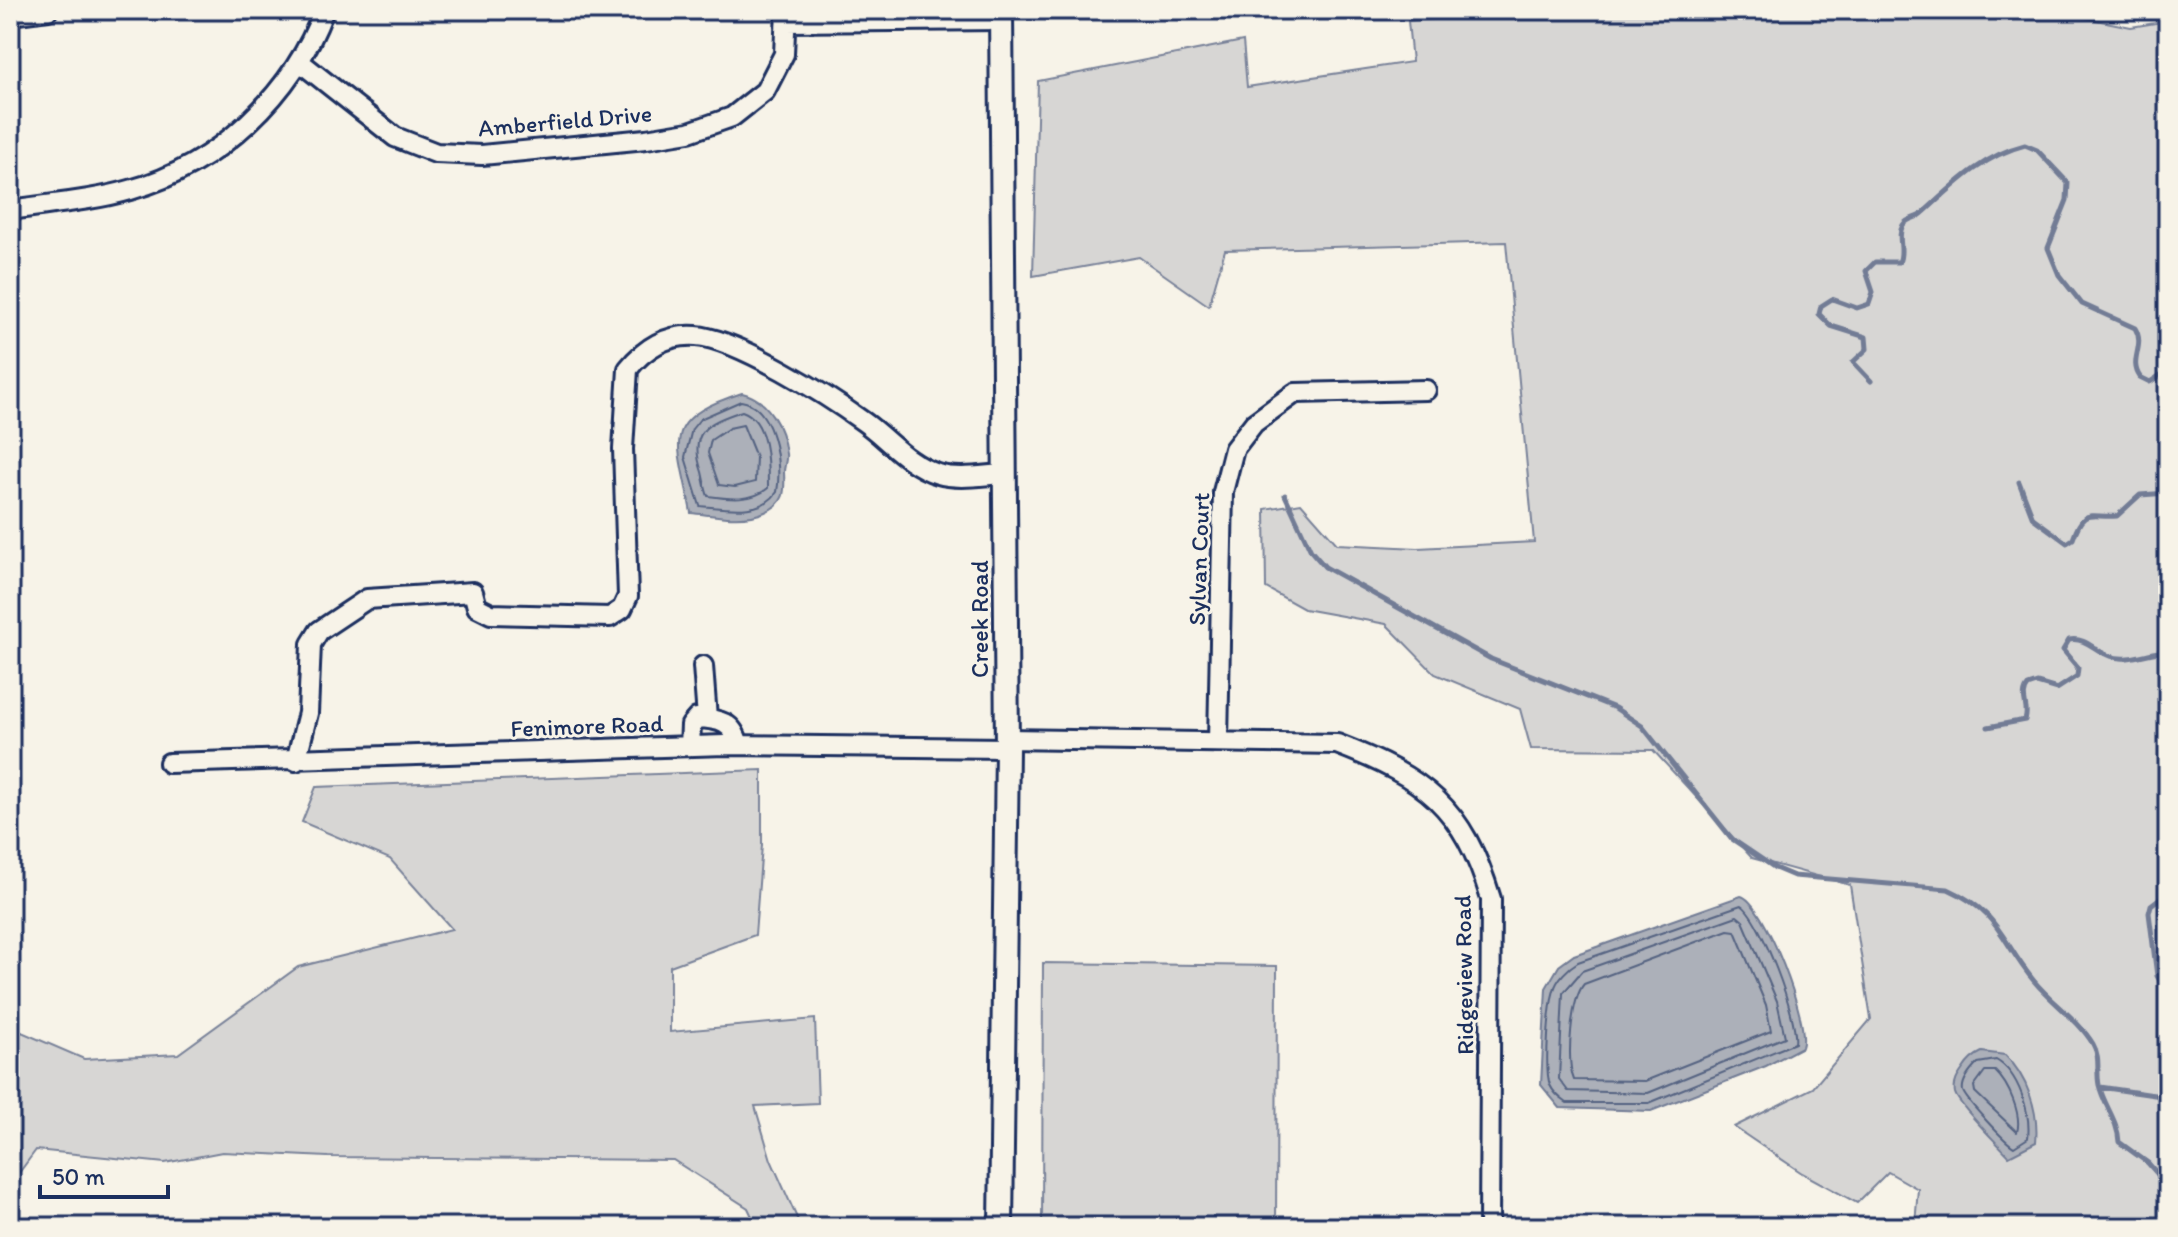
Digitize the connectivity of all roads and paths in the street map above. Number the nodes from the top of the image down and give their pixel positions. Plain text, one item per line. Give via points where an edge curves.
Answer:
1 (48, 10) edge
2 (324, 10) edge
3 (10, 15) edge
4 (1001, 15) edge
5 (786, 16) edge
6 (300, 62) junction
7 (10, 210) edge
8 (1426, 390) dead end
9 (1005, 474) junction
10 (703, 666) dead end
11 (707, 718) junction
12 (1218, 742) junction
13 (1007, 743) junction
14 (739, 745) junction
15 (690, 746) junction
16 (296, 761) junction
17 (169, 763) dead end
18 (1001, 1227) edge
19 (1489, 1227) edge

1 - 3 street
2 - 6 street
4 - 5 street
4 - 9 main road, Creek Road
5 - 6 street, Amberfield Drive via 777,74 765,91 732,117 660,137 482,155 436,153 395,137
6 - 7 street via 265,109 172,175 130,191
8 - 12 street, Sylvan Court via 1295,393 1254,423 1234,449 1223,492
9 - 13 main road, Creek Road
9 - 16 street via 938,474 911,461 863,421 742,350 697,336 653,345 628,369 623,449 629,566 622,609 610,617 491,614 477,607 473,592 367,599 330,622 311,644 308,713
10 - 11 street
11 - 14 street via 728,723
11 - 15 street via 697,718 691,725
12 - 13 street, Ridgeview Road
12 - 19 street, Ridgeview Road via 1337,744 1385,762 1427,788 1460,824 1480,861 1491,899
13 - 14 street, Fenimore Road
13 - 18 main road, Creek Road
14 - 15 street, Fenimore Road
15 - 16 street, Fenimore Road
16 - 17 street, Fenimore Road

